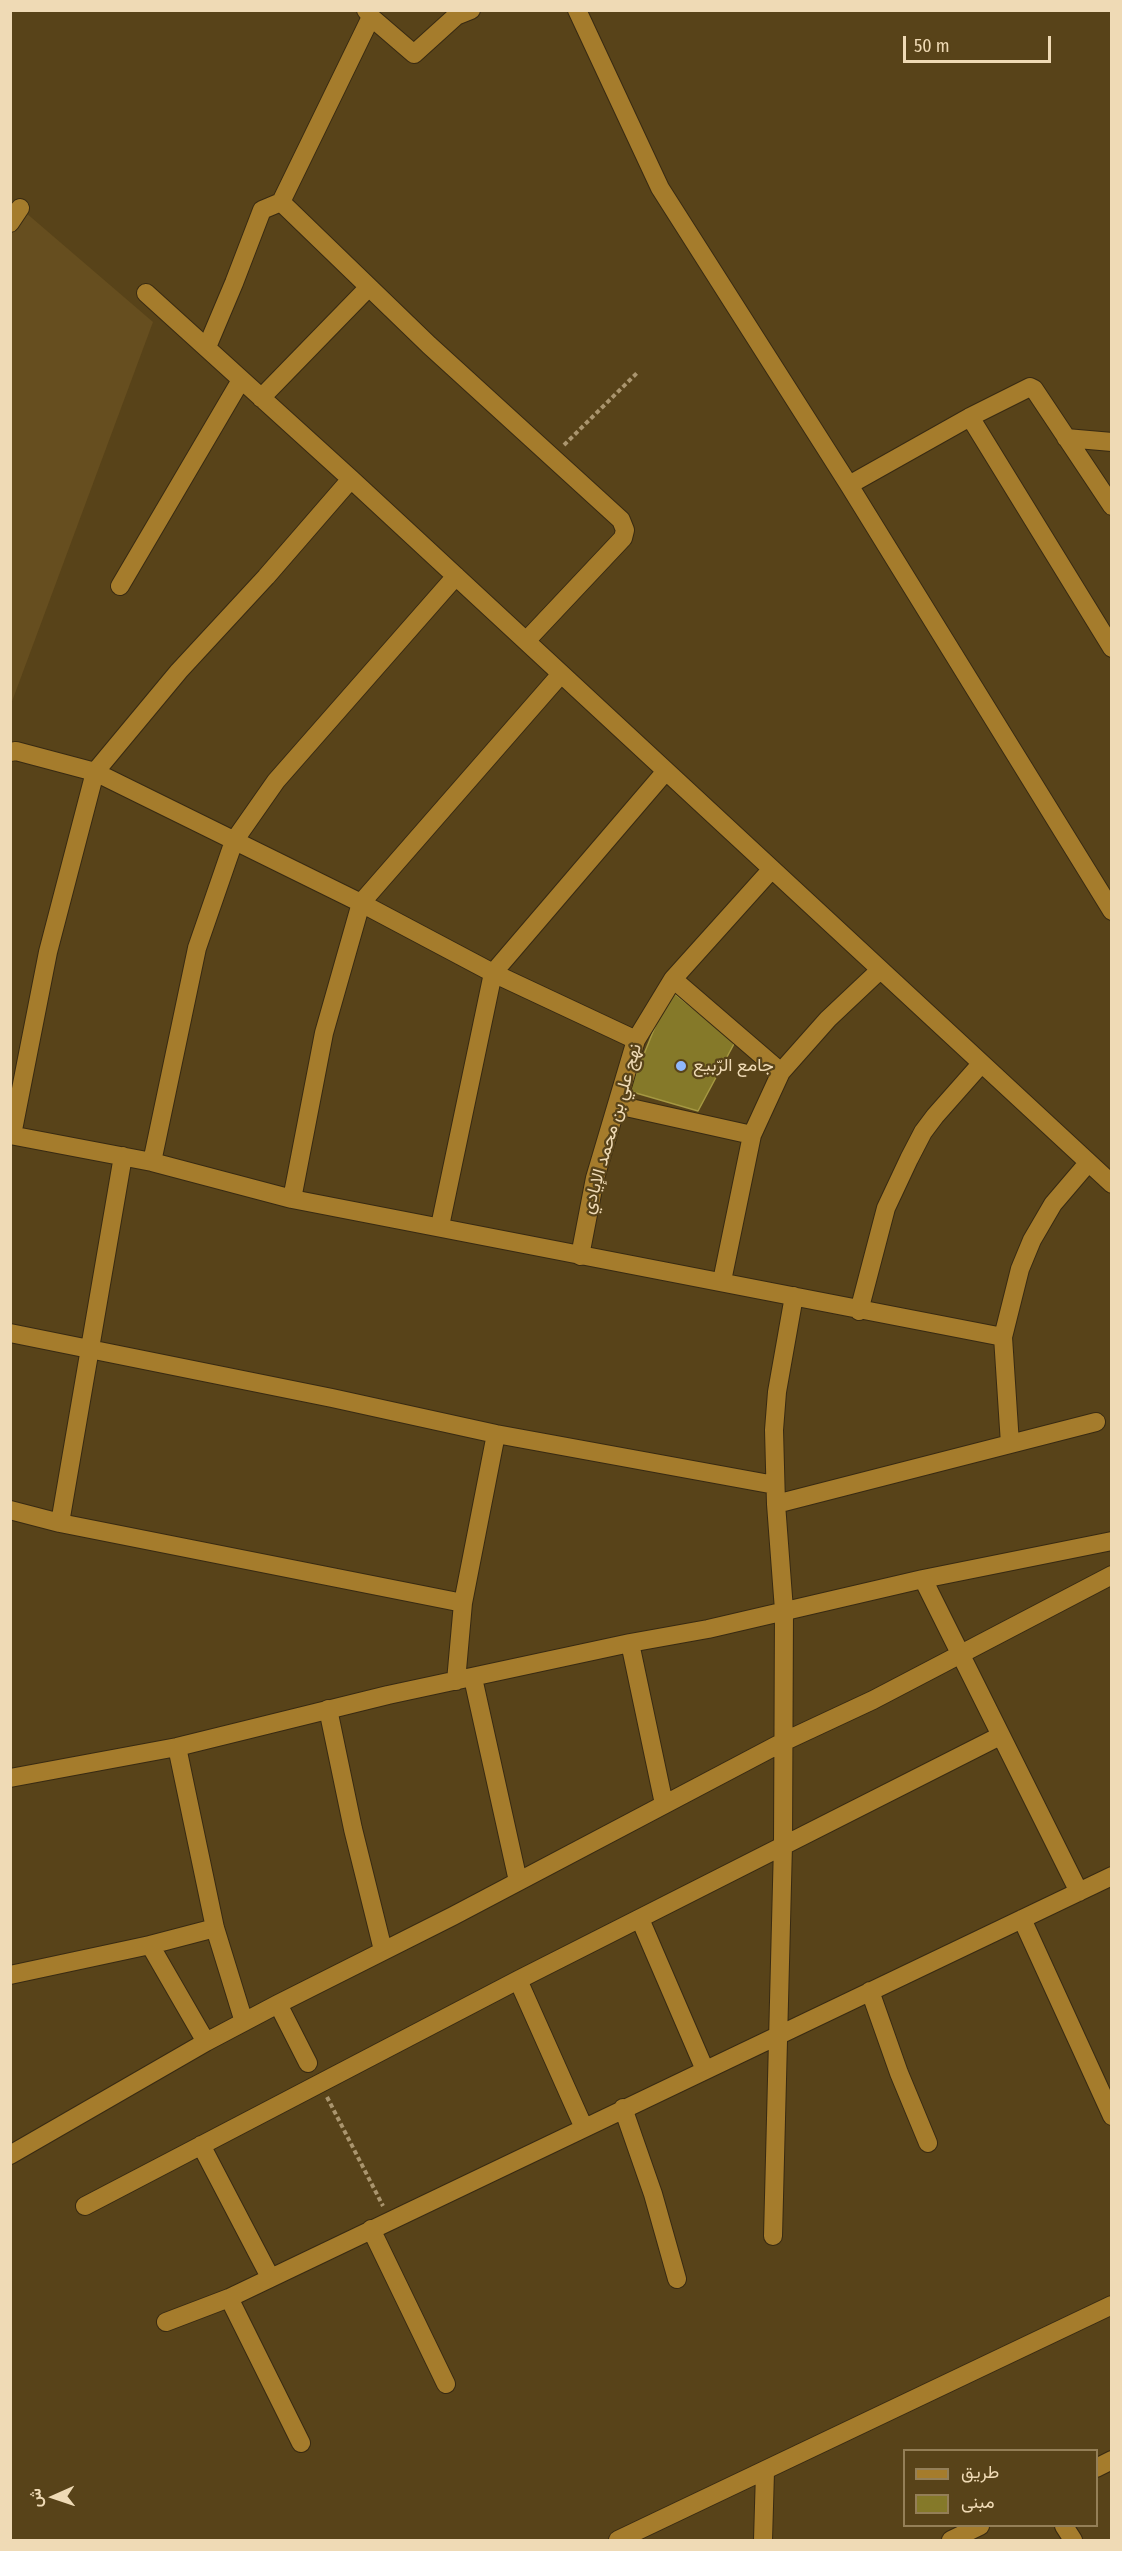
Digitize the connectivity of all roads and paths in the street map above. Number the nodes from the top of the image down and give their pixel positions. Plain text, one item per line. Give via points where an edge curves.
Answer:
1 (471, 10) edge
2 (577, 10) edge
3 (369, 14) edge
4 (281, 202) junction
5 (369, 287) junction
6 (146, 293) dead end
7 (207, 347) junction
8 (638, 372) dead end
9 (241, 380) junction
10 (261, 398) junction
11 (970, 417) junction
12 (1066, 438) junction
13 (1112, 442) edge
14 (551, 458) junction
15 (351, 479) junction
16 (849, 485) junction
17 (1112, 506) edge
18 (456, 576) junction
19 (120, 586) dead end
20 (526, 641) junction
21 (1112, 648) edge
22 (561, 674) junction
23 (10, 752) edge
24 (666, 771) junction
25 (95, 772) junction
26 (234, 841) junction
27 (771, 870) junction
28 (361, 903) junction
29 (1112, 911) edge
30 (880, 970) junction
31 (493, 973) junction
32 (673, 979) junction
33 (636, 1040) junction
34 (981, 1064) junction
35 (781, 1072) junction
36 (617, 1105) junction
37 (11, 1135) edge
38 (752, 1135) junction
39 (123, 1156) junction
40 (152, 1162) junction
41 (1088, 1163) junction
42 (1112, 1184) edge
43 (292, 1199) junction
44 (440, 1226) junction
45 (580, 1256) junction
46 (722, 1281) junction
47 (794, 1296) junction
48 (859, 1311) junction
49 (10, 1333) edge
50 (1003, 1337) junction
51 (88, 1350) junction
52 (1096, 1422) dead end
53 (496, 1434) junction
54 (1010, 1444) junction
55 (775, 1485) junction
56 (776, 1504) junction
57 (10, 1510) edge
58 (60, 1522) junction
59 (1112, 1540) edge
60 (1112, 1575) edge
61 (922, 1579) junction
62 (463, 1603) junction
63 (784, 1610) junction
64 (630, 1643) junction
65 (960, 1652) junction
66 (464, 1680) junction
67 (328, 1709) junction
68 (1000, 1736) junction
69 (783, 1742) junction
70 (177, 1747) junction
71 (10, 1778) edge
72 (664, 1804) junction
73 (783, 1845) junction
74 (1112, 1876) edge
75 (518, 1881) junction
76 (1079, 1892) junction
77 (640, 1919) junction
78 (1022, 1919) junction
79 (214, 1928) junction
80 (150, 1945) junction
81 (383, 1950) junction
82 (10, 1976) edge
83 (518, 1980) junction
84 (870, 1991) junction
85 (278, 2004) junction
86 (244, 2022) junction
87 (777, 2036) junction
88 (206, 2042) junction
89 (308, 2063) dead end
90 (705, 2070) junction
91 (320, 2084) junction
92 (623, 2108) junction
93 (1112, 2116) edge
94 (584, 2128) junction
95 (928, 2143) dead end
96 (201, 2145) junction
97 (10, 2155) edge
98 (85, 2206) dead end
99 (390, 2220) junction
100 (371, 2229) junction
101 (773, 2236) dead end
102 (270, 2277) junction
103 (677, 2279) dead end
104 (229, 2298) junction
105 (1112, 2306) edge
106 (166, 2322) dead end
107 (446, 2384) dead end
108 (300, 2443) dead end
109 (1112, 2460) edge
110 (1098, 2467) edge
111 (765, 2472) junction
112 (978, 2527) edge
113 (1065, 2527) edge
114 (618, 2541) edge
115 (763, 2541) edge
116 (951, 2541) edge
117 (1073, 2541) edge

1 - 3 street via 456,16 414,54
2 - 16 street via 660,188
3 - 4 street
4 - 5 street
4 - 7 street via 262,210
5 - 10 street
5 - 14 street
6 - 7 street
7 - 9 street
8 - 14 path
9 - 10 street
9 - 19 street
10 - 15 street
11 - 12 street via 1030,387
11 - 16 street
11 - 21 street
12 - 13 street
12 - 17 street
14 - 20 street via 619,517 625,530 623,538
15 - 18 street
15 - 25 street via 179,671
16 - 29 street
18 - 20 street
18 - 26 street via 276,781
20 - 22 street
22 - 24 street
22 - 28 street
23 - 25 street
24 - 27 street
24 - 31 street
25 - 26 street
25 - 37 street via 48,952
26 - 28 street
26 - 40 street via 197,948
27 - 30 street
27 - 32 street, نهج علي بن محمد الإيادي
28 - 31 street
28 - 43 street via 324,1033
30 - 34 street
30 - 35 street via 828,1019
31 - 33 street
31 - 44 street
32 - 33 street, نهج علي بن محمد الإيادي
32 - 35 street
33 - 36 street, نهج علي بن محمد الإيادي
34 - 41 street
34 - 48 street via 935,1116 909,1159 886,1208
35 - 38 street
36 - 38 street
36 - 45 street, نهج علي بن محمد الإيادي via 595,1178
37 - 39 street
38 - 46 street
39 - 40 street
39 - 51 street
40 - 43 street
41 - 42 street
41 - 50 street via 1053,1204 1032,1240 1020,1269
43 - 44 street
44 - 45 street
45 - 46 street
46 - 47 street
47 - 48 street
47 - 55 street via 777,1392
48 - 50 street
49 - 51 street
50 - 54 street
51 - 53 street
51 - 58 street
52 - 54 street
53 - 55 street
53 - 62 street
54 - 56 street
55 - 56 street
56 - 63 street
57 - 58 street
58 - 62 street
59 - 61 street
60 - 65 street
61 - 63 street
61 - 65 street
62 - 66 street
63 - 64 street
63 - 69 street
64 - 66 street
64 - 72 street
65 - 68 street
65 - 69 street via 873,1700
66 - 67 street
66 - 75 street
67 - 70 street
67 - 81 street
68 - 73 street
68 - 76 street
69 - 72 street
69 - 73 street
70 - 71 street
70 - 79 street
72 - 75 street
73 - 77 street
73 - 87 street
74 - 76 street
75 - 81 street
76 - 78 street
77 - 83 street
77 - 90 street
78 - 84 street
78 - 93 street
79 - 80 street
79 - 86 street
80 - 82 street
80 - 88 street
81 - 85 street
83 - 91 street
83 - 94 street
84 - 87 street
84 - 95 street
85 - 86 street
85 - 89 street
86 - 88 street
87 - 90 street
87 - 101 street
88 - 97 street
90 - 92 street
91 - 96 street
91 - 99 path
92 - 94 street
92 - 103 street
94 - 99 street
96 - 98 street
96 - 102 street
99 - 100 street
100 - 102 street
100 - 107 street
102 - 104 street
104 - 106 street
104 - 108 street
105 - 111 street
109 - 110 street
111 - 114 street
111 - 115 street
112 - 116 street
113 - 117 street

